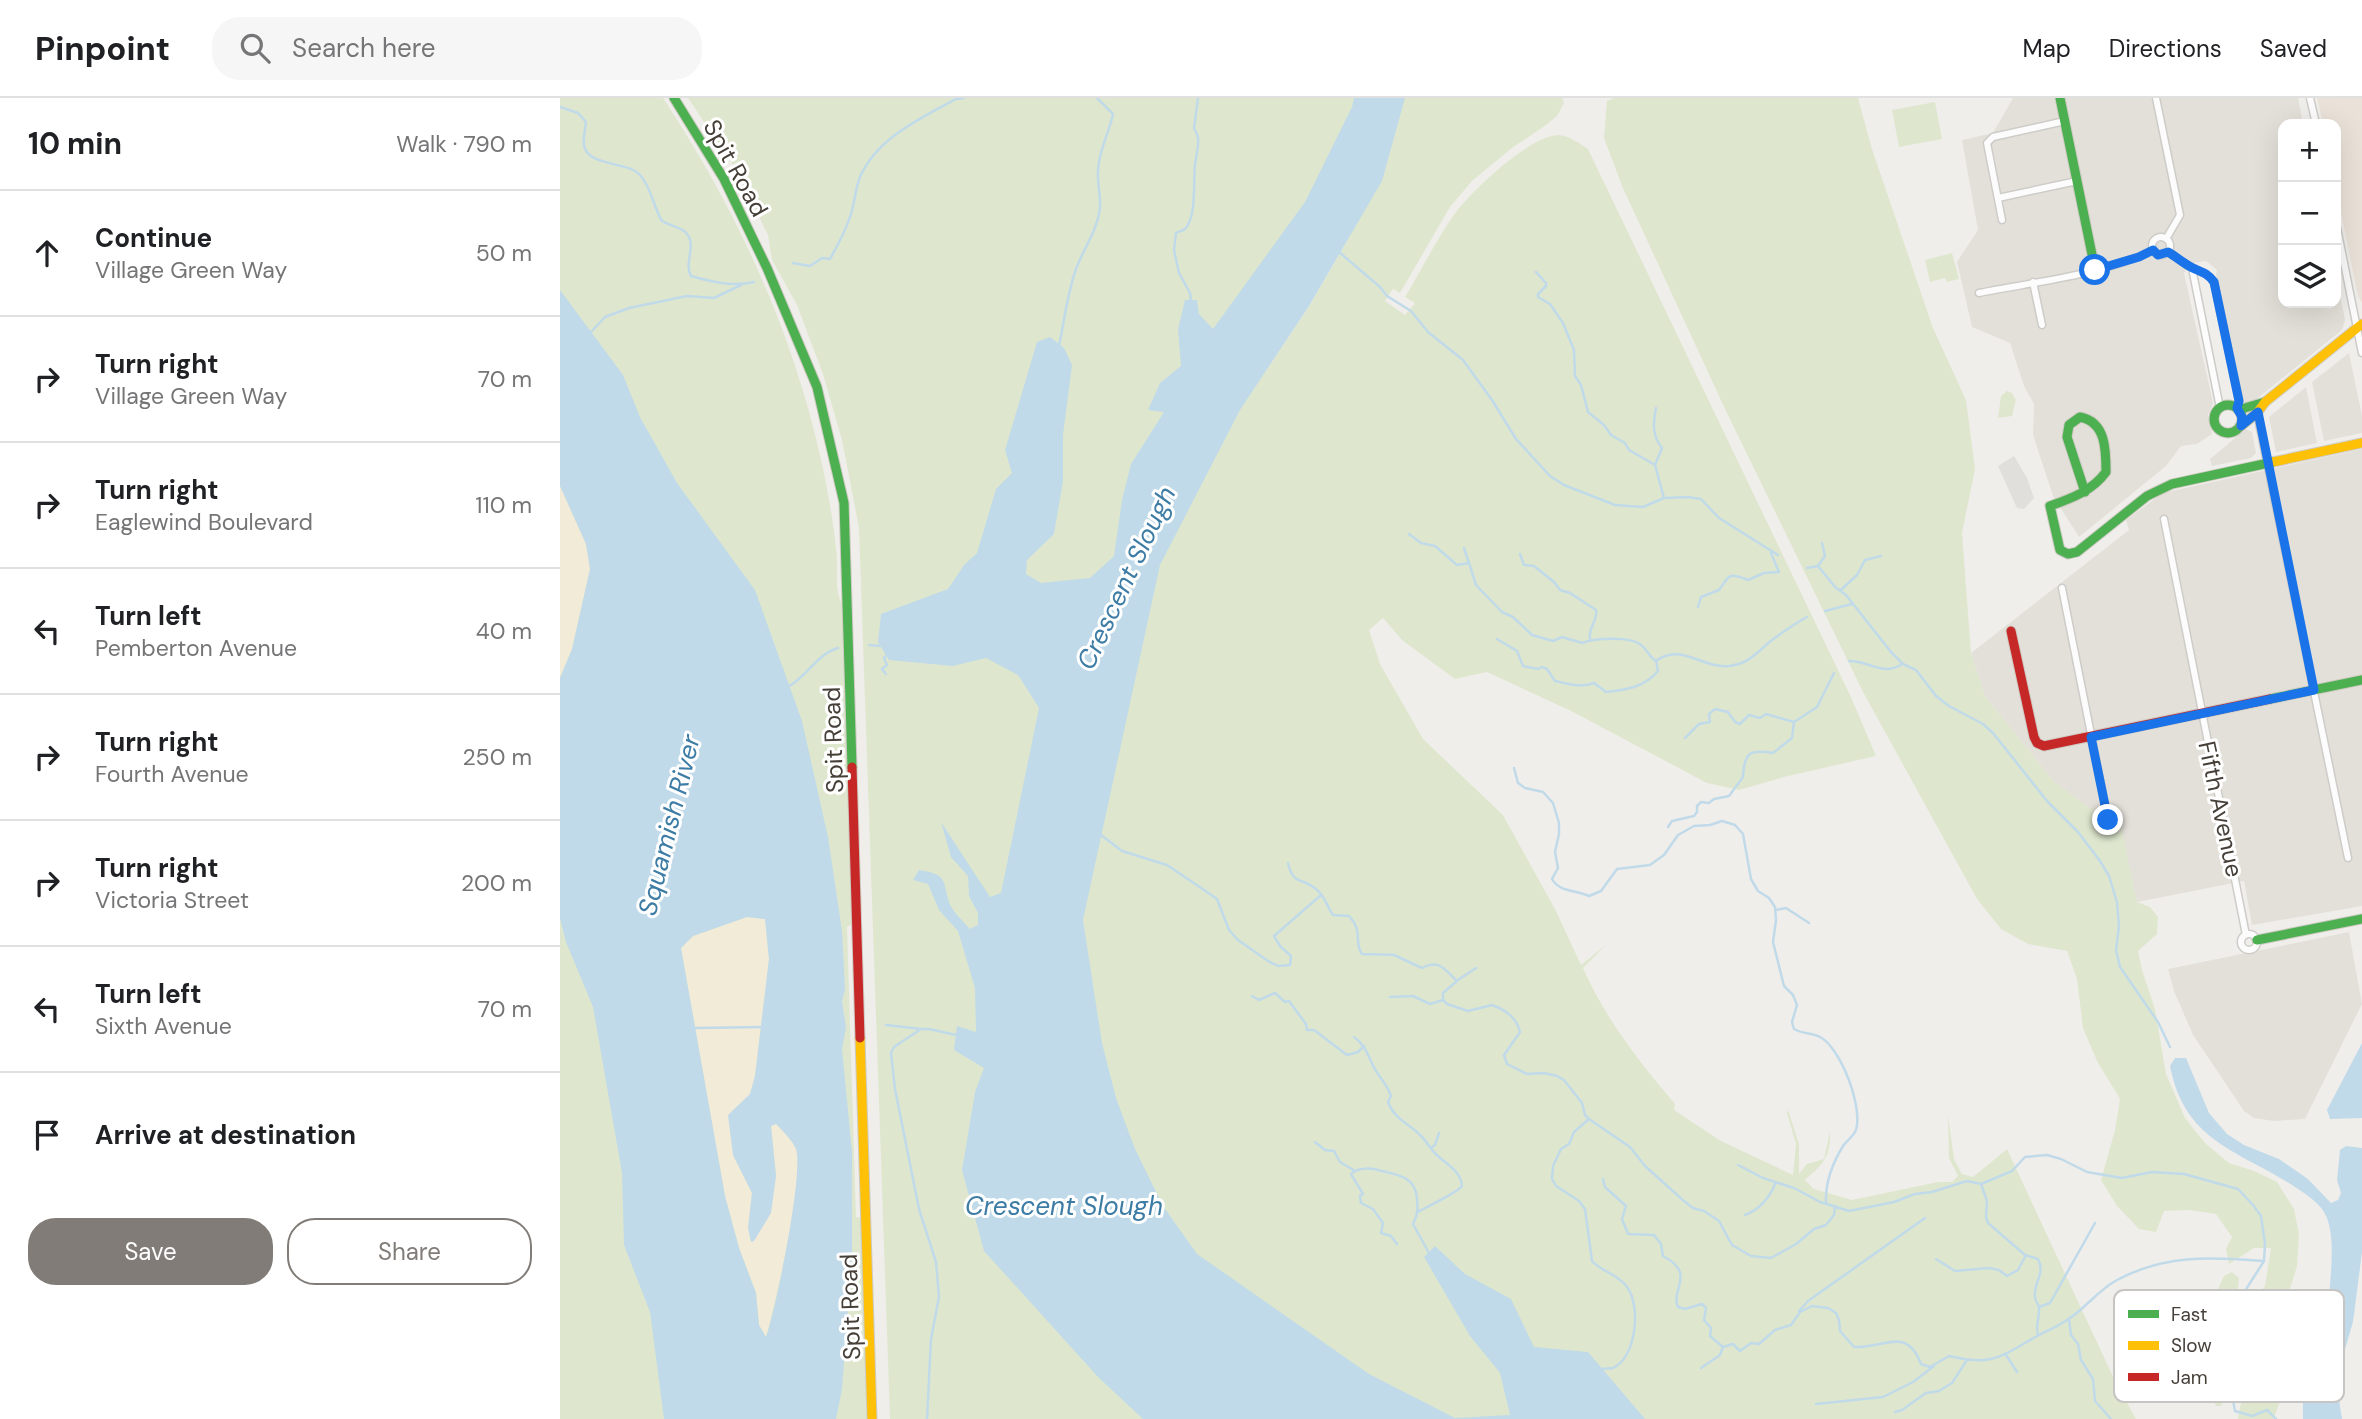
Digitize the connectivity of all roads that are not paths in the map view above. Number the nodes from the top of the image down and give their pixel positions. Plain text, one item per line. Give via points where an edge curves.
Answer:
1 (674, 98) edge
2 (2060, 98) edge
3 (2157, 98) edge
4 (2310, 98) edge
5 (2315, 119) edge
6 (2065, 121) junction
7 (2077, 181) junction
8 (1998, 198) junction
9 (2003, 220) dead end
10 (2166, 239) junction
11 (2341, 244) edge
12 (2153, 250) junction
13 (2168, 252) junction
14 (2192, 268) junction
15 (2095, 270) junction
16 (2033, 282) junction
17 (1979, 293) dead end
18 (2042, 325) dead end
19 (2360, 326) edge
20 (2362, 353) edge
21 (2265, 402) junction
22 (2220, 408) junction
23 (2238, 409) junction
24 (2258, 412) junction
25 (2241, 426) junction
26 (2362, 443) edge
27 (2267, 462) junction
28 (2085, 492) junction
29 (2164, 519) dead end
30 (2062, 588) dead end
31 (2011, 631) dead end
32 (2362, 680) edge
33 (2314, 690) junction
34 (2202, 714) junction
35 (2091, 737) junction
36 (2108, 820) dead end
37 (2348, 858) dead end
38 (2362, 919) edge
39 (2246, 935) junction
40 (2257, 940) junction
41 (872, 1419) edge

1 - 41 street, Spit Road via 724,178 768,268 817,387 844,503
2 - 6 street
3 - 10 street via 2180,215
4 - 5 street
6 - 7 street
6 - 8 street via 1990,139 1987,146
7 - 8 street
7 - 15 street
8 - 9 street
10 - 12 street via 2155,240
10 - 13 street
11 - 19 street
12 - 13 street via 2158,255
12 - 15 street
13 - 14 street
14 - 22 street
14 - 23 street via 2208,273 2214,282
15 - 16 street
16 - 17 street
16 - 18 street
19 - 20 street
19 - 21 street
21 - 23 street
21 - 24 street
22 - 23 street
22 - 25 street via 2214,419 2220,430 2231,433
23 - 25 street
24 - 25 street
24 - 27 street
26 - 27 street
27 - 28 street via 2161,488 2077,552 2068,554 2056,542 2050,506
27 - 33 street
28 - 28 street via 2106,468 2099,424 2080,417 2066,431
29 - 34 street, Fifth Avenue
30 - 35 street
31 - 35 street via 2038,743 2045,747
32 - 33 street
33 - 34 street
33 - 37 street
34 - 35 street
34 - 39 street, Fifth Avenue
35 - 36 street
38 - 40 street
39 - 40 street
39 - 40 street via 2241,943 2245,949 2255,948

